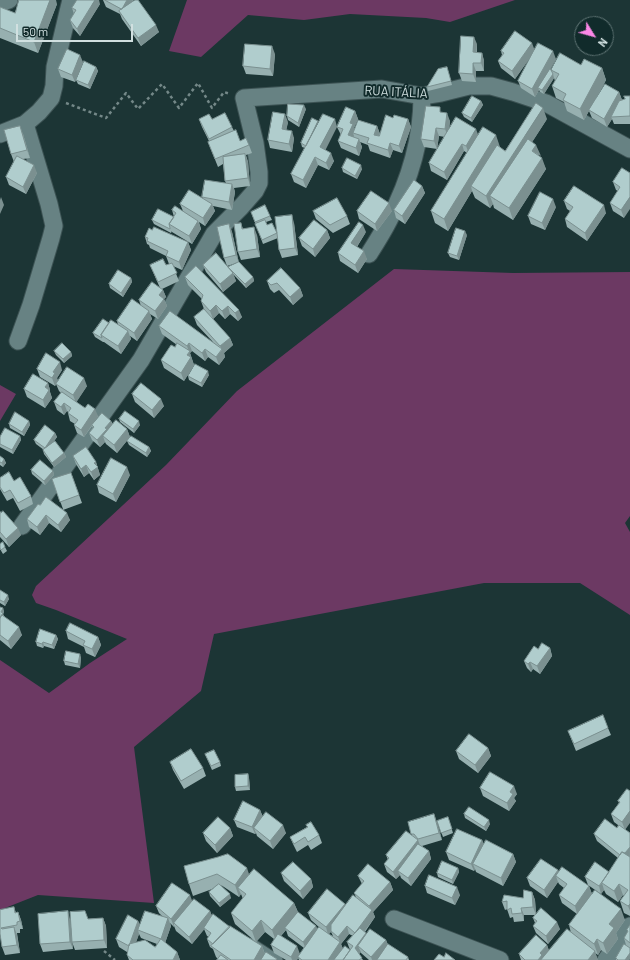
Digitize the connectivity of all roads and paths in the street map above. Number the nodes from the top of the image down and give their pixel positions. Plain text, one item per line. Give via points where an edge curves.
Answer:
1 (9, 0) edge
2 (72, 0) edge
3 (0, 3) edge
4 (422, 96) junction
5 (51, 98) junction
6 (244, 98) junction
7 (25, 124) junction
8 (0, 134) edge
9 (630, 148) edge
10 (369, 254) dead end
11 (18, 340) dead end
12 (22, 526) dead end
13 (394, 919) dead end
14 (630, 926) edge
15 (246, 939) edge
16 (104, 951) dead end
17 (115, 960) edge
18 (278, 960) edge
19 (500, 960) edge
20 (606, 960) edge

1 - 3 street
2 - 5 street via 55,68
4 - 6 street, RUA ITÁLIA via 382,89
4 - 9 street, RUA ITÁLIA via 469,86 491,86 546,103
4 - 10 street via 419,136 412,164 389,221
5 - 6 path via 106,118 126,93 138,109 162,84 179,108 198,83 212,108 224,92
5 - 7 street
6 - 12 street via 260,172 255,191 214,234 141,360
7 - 8 street
7 - 11 street via 54,226
13 - 19 street
14 - 20 street
15 - 18 lane
16 - 17 path

